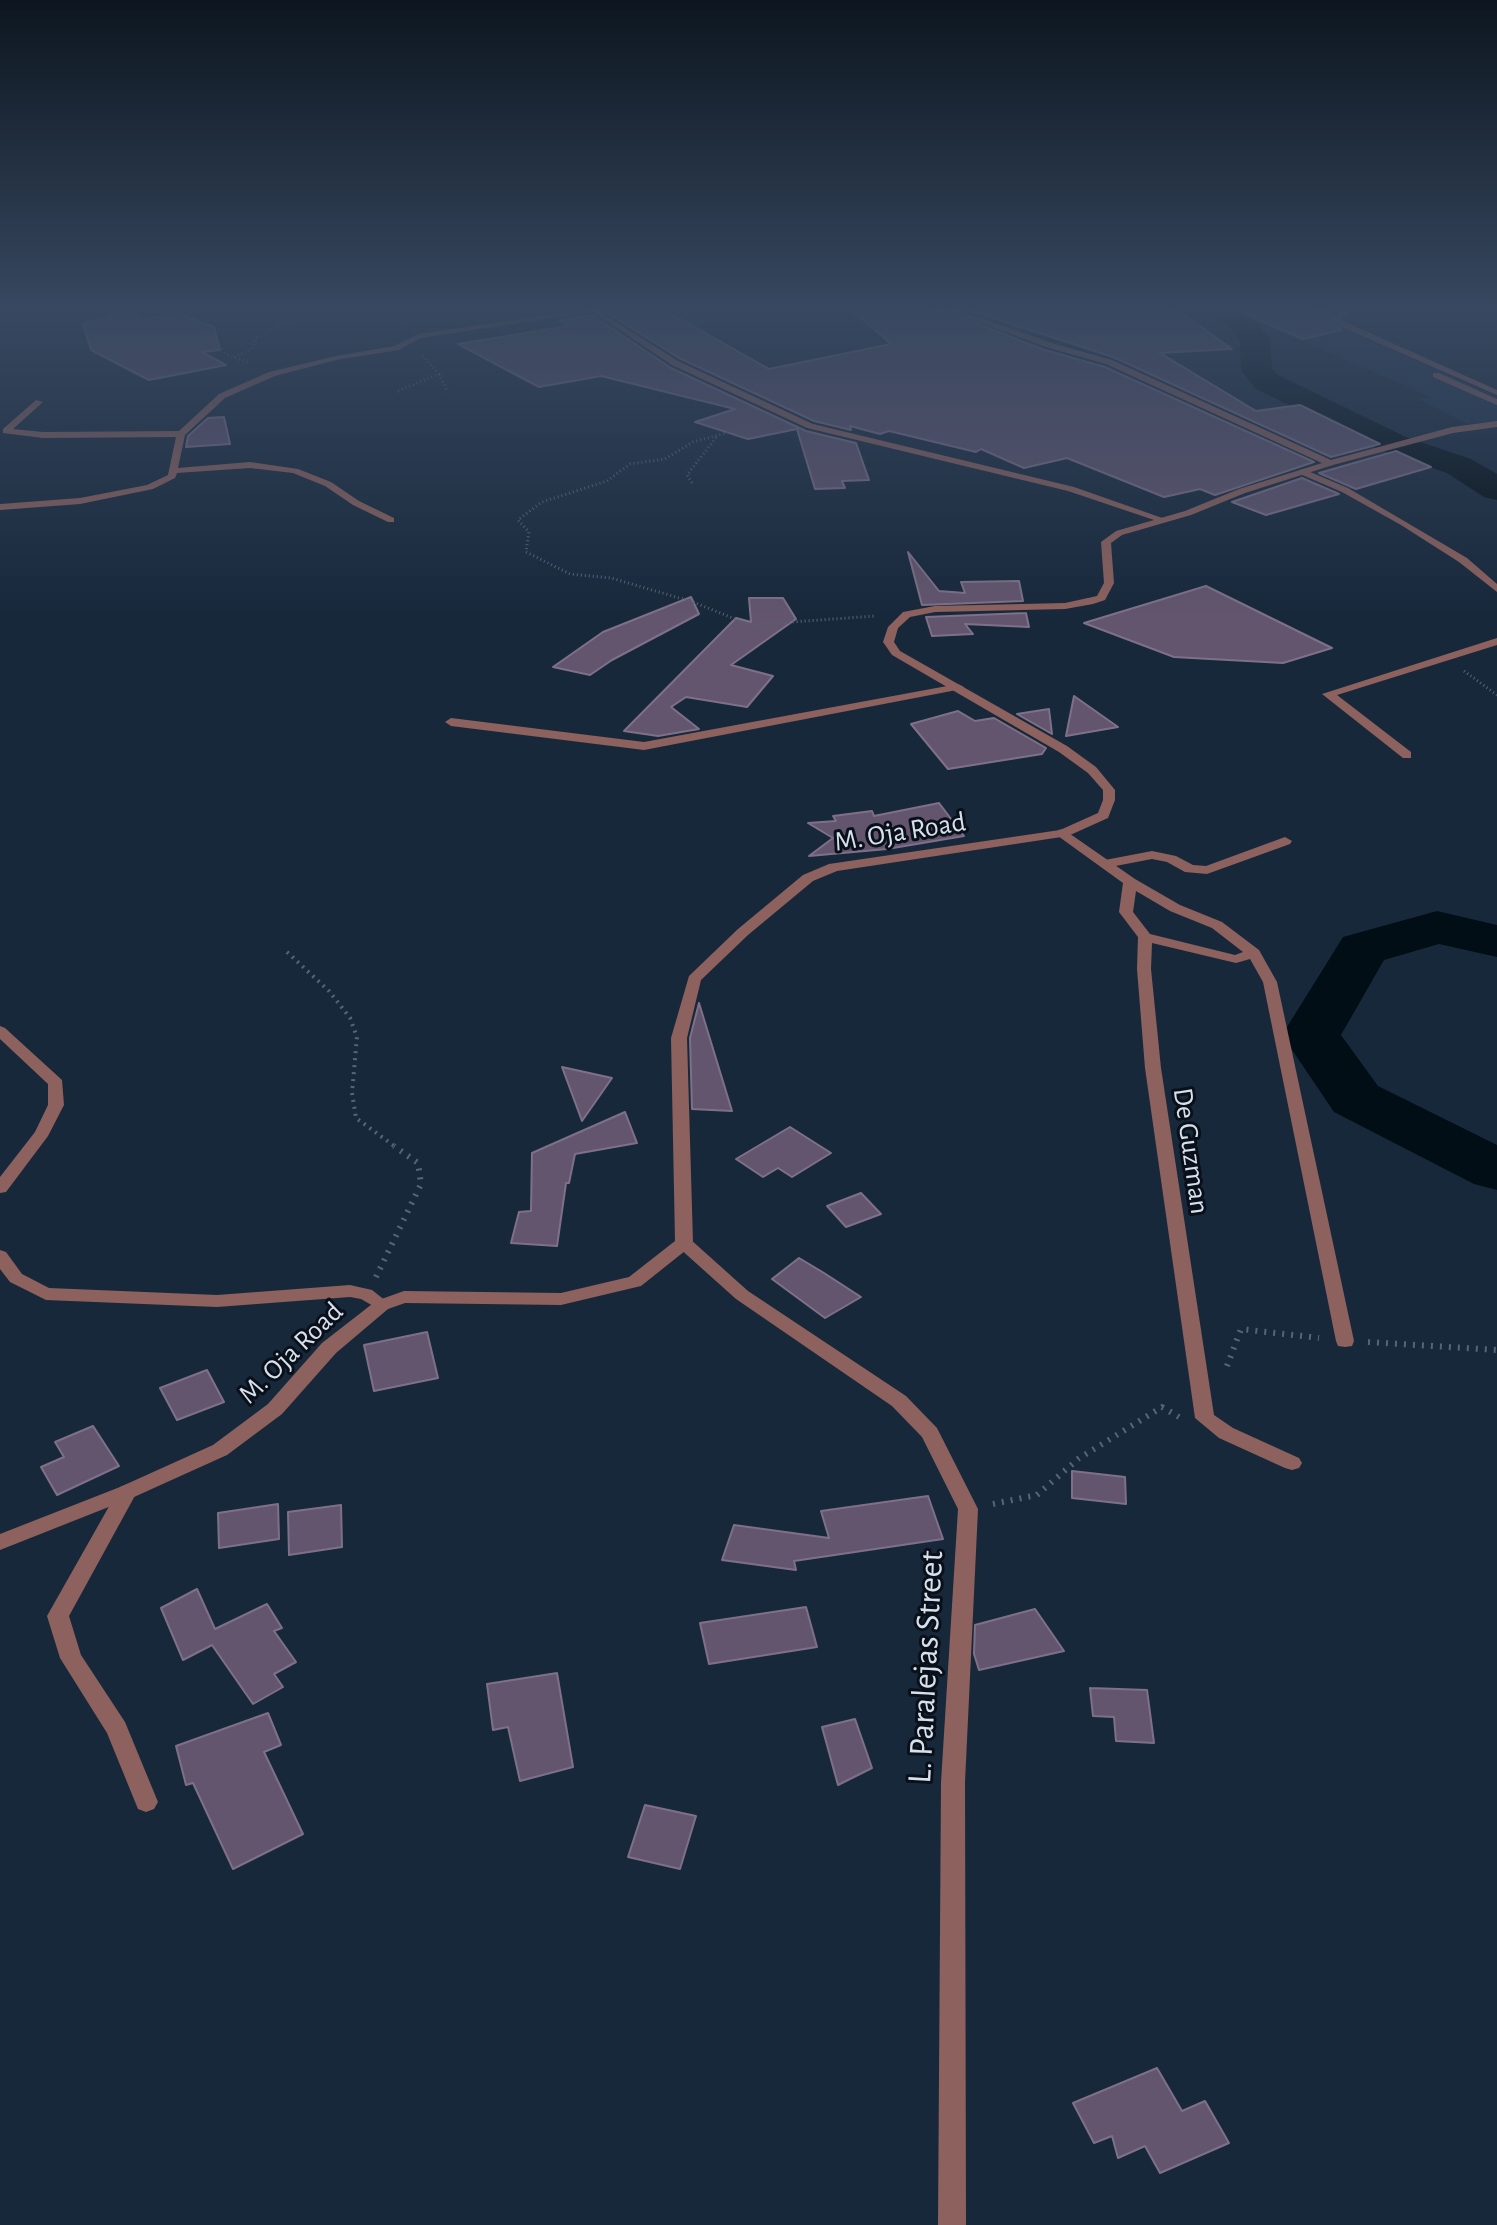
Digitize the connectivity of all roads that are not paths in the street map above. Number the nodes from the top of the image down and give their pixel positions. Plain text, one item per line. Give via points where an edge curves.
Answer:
1 (31, 409) edge
2 (208, 409) edge
3 (772, 409) edge
4 (1211, 409) edge
5 (1497, 424) edge
6 (181, 434) junction
7 (1330, 463) junction
8 (173, 471) junction
9 (1303, 472) junction
10 (0, 507) edge
11 (391, 520) dead end
12 (1163, 520) junction
13 (1497, 589) edge
14 (1497, 641) edge
15 (958, 687) junction
16 (451, 722) dead end
17 (1407, 755) dead end
18 (1063, 833) junction
19 (1285, 841) dead end
20 (1105, 864) junction
21 (1130, 882) junction
22 (1145, 937) junction
23 (1254, 953) junction
24 (0, 1031) edge
25 (0, 1188) edge
26 (684, 1243) junction
27 (0, 1256) edge
28 (382, 1305) junction
29 (1345, 1341) dead end
30 (1292, 1463) dead end
31 (127, 1492) junction
32 (0, 1542) edge
33 (146, 1802) dead end
34 (952, 2225) edge

1 - 6 street via 6,431
2 - 6 street
3 - 12 street via 901,450 1059,485
4 - 7 street
5 - 7 street via 1452,430
6 - 8 street
7 - 9 street
8 - 10 street via 150,487 118,495
8 - 11 street via 250,465 295,471
9 - 12 street
9 - 13 street via 1404,523
12 - 15 street, M. Oja Road via 1106,542 1109,583 1101,598 1065,606 907,614 893,627 888,642 896,653
14 - 17 street via 1328,694
15 - 16 street via 644,746
15 - 18 street, M. Oja Road via 1063,749 1109,790 1103,815
18 - 20 street
18 - 26 street, M. Oja Road via 834,867 808,878 694,979 679,1038
19 - 20 street via 1207,870 1152,855
20 - 21 street
21 - 22 street, De Guzman via 1126,912
21 - 23 street via 1217,925
22 - 23 street via 1236,959
22 - 30 street, De Guzman via 1153,1068 1205,1418
23 - 29 street via 1270,982
24 - 25 street via 56,1083 56,1105 42,1133
26 - 28 street, M. Oja Road via 635,1282 604,1291 561,1299 404,1297
26 - 34 street, L. Paralejas Street via 742,1295 899,1401 930,1433 968,1509 953,1782
27 - 28 street via 16,1278 46,1294 217,1301 350,1291
28 - 31 street, M. Oja Road via 329,1348 275,1409 220,1450
31 - 32 street, M. Oja Road
31 - 33 street via 58,1616 71,1658 117,1729

